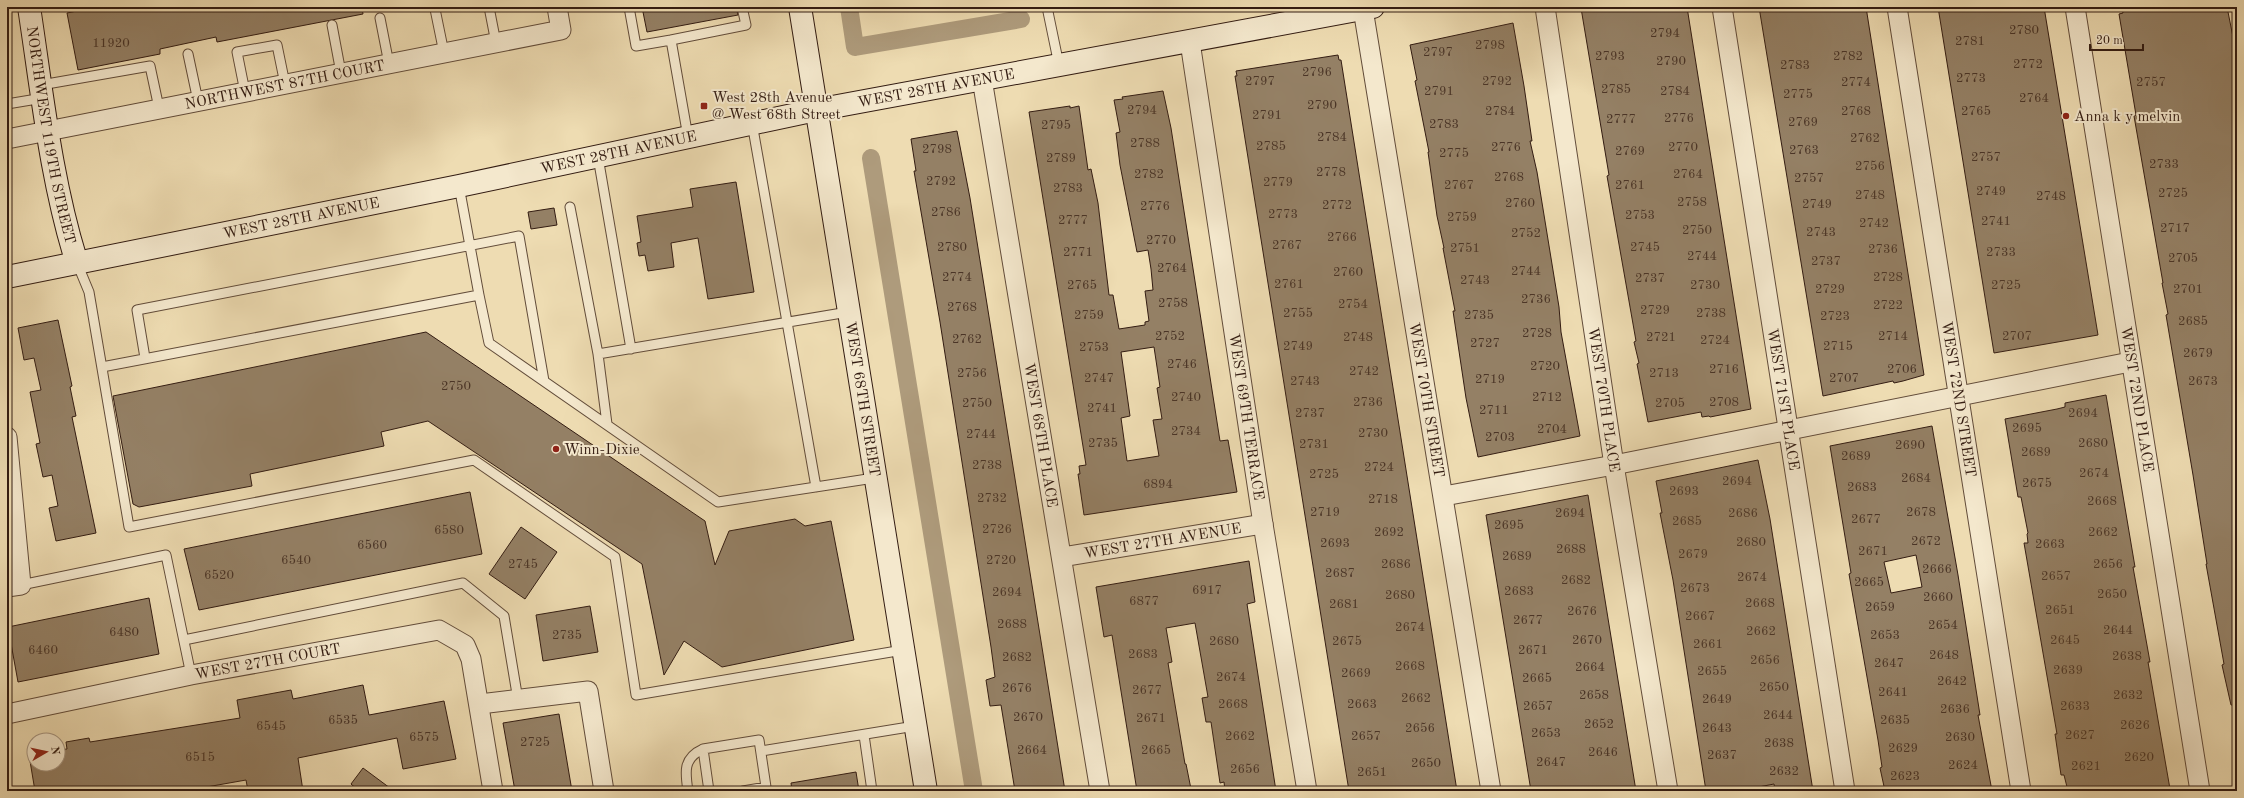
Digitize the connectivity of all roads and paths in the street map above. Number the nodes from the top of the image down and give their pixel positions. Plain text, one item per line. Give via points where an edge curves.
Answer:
1 (29, 7) edge
2 (489, 7) edge
3 (558, 7) edge
4 (629, 7) edge
5 (742, 7) edge
6 (800, 7) edge
7 (1048, 7) edge
8 (1545, 7) edge
9 (1722, 7) edge
10 (1897, 7) edge
11 (2075, 7) edge
12 (1368, 8) edge
13 (435, 9) dead end
14 (380, 18) dead end
15 (332, 25) dead end
16 (671, 40) junction
17 (1190, 42) junction
18 (496, 43) junction
19 (444, 53) junction
20 (188, 54) dead end
21 (389, 64) junction
22 (1059, 65) junction
23 (341, 73) junction
24 (982, 79) junction
25 (285, 84) junction
26 (42, 92) junction
27 (245, 92) junction
28 (198, 101) junction
29 (7, 104) edge
30 (159, 108) junction
31 (816, 110) junction
32 (752, 123) junction
33 (48, 130) junction
34 (688, 137) junction
35 (7, 139) edge
36 (598, 156) junction
37 (459, 186) junction
38 (570, 207) dead end
39 (470, 245) junction
40 (77, 263) junction
41 (7, 277) edge
42 (479, 295) junction
43 (848, 312) junction
44 (787, 322) junction
45 (631, 348) junction
46 (598, 354) junction
47 (145, 358) junction
48 (2130, 362) junction
49 (102, 367) junction
50 (544, 381) junction
51 (1959, 396) junction
52 (606, 424) junction
53 (1788, 430) junction
54 (7, 440) edge
55 (1614, 464) junction
56 (874, 478) junction
57 (816, 487) junction
58 (1444, 496) junction
59 (1263, 524) junction
60 (1062, 557) junction
61 (14, 586) edge
62 (184, 640) junction
63 (903, 650) junction
64 (191, 675) junction
65 (518, 700) junction
66 (480, 704) junction
67 (7, 714) edge
68 (915, 726) junction
69 (864, 735) junction
70 (703, 749) junction
71 (760, 751) junction
72 (493, 791) edge
73 (604, 791) edge
74 (688, 791) edge
75 (709, 791) edge
76 (743, 791) edge
77 (872, 791) edge
78 (926, 791) edge
79 (1100, 791) edge
80 (1307, 791) edge
81 (1491, 791) edge
82 (1668, 791) edge
83 (1846, 791) edge
84 (2021, 791) edge
85 (2200, 791) edge

1 - 26 main road, NORTHWEST 119TH STREET
2 - 18 lane
3 - 18 street, NORTHWEST 87TH COURT via 562,30
4 - 16 lane via 636,46
5 - 16 lane via 746,26
6 - 31 main road, WEST 68TH STREET
7 - 22 lane
8 - 55 street, WEST 70TH PLACE
9 - 53 street, WEST 71ST PLACE
10 - 51 street, WEST 72ND STREET
11 - 48 street, WEST 72ND PLACE
12 - 17 main road, WEST 28TH AVENUE
12 - 58 street, WEST 70TH STREET
13 - 19 lane
14 - 21 lane
15 - 23 lane
16 - 34 lane
17 - 22 main road, WEST 28TH AVENUE
17 - 59 street, WEST 69TH TERRACE
18 - 19 street, NORTHWEST 87TH COURT
19 - 21 street, NORTHWEST 87TH COURT
20 - 28 lane
21 - 23 street, NORTHWEST 87TH COURT
22 - 24 main road, WEST 28TH AVENUE
23 - 25 street, NORTHWEST 87TH COURT
24 - 31 main road, WEST 28TH AVENUE
24 - 60 street, WEST 68TH PLACE
25 - 27 street, NORTHWEST 87TH COURT
25 - 27 lane via 277,44 237,52
26 - 29 lane
26 - 30 lane via 150,66
26 - 33 main road, NORTHWEST 119TH STREET
27 - 28 street, NORTHWEST 87TH COURT
28 - 30 street, NORTHWEST 87TH COURT
30 - 33 street, NORTHWEST 87TH COURT
31 - 32 main road, WEST 28TH AVENUE
31 - 43 main road, WEST 68TH STREET
32 - 34 main road, WEST 28TH AVENUE
32 - 44 lane
33 - 35 street, NORTHWEST 87TH COURT
33 - 40 main road, NORTHWEST 119TH STREET via 67,230
34 - 36 main road, WEST 28TH AVENUE
36 - 37 main road, WEST 28TH AVENUE
36 - 45 lane
37 - 39 lane
37 - 40 main road, WEST 28TH AVENUE
38 - 46 lane
39 - 42 lane
39 - 47 lane via 137,310
39 - 50 lane via 519,236
40 - 41 main road, WEST 28TH AVENUE
40 - 49 lane via 88,292
42 - 47 lane
42 - 50 lane via 489,343
43 - 44 lane
43 - 56 main road, WEST 68TH STREET
44 - 45 lane
44 - 57 lane
45 - 46 lane
46 - 52 lane
47 - 49 lane
48 - 51 street
48 - 85 street, WEST 72ND PLACE
49 - 63 lane via 129,527 474,460 615,557 636,695
50 - 52 lane
51 - 53 street
51 - 84 street, WEST 72ND STREET
52 - 57 lane via 718,502
53 - 55 street
53 - 83 street, WEST 71ST PLACE
54 - 61 street
55 - 58 street
55 - 82 street, WEST 70TH PLACE
56 - 57 lane
56 - 63 main road, WEST 68TH STREET
58 - 81 street, WEST 70TH STREET
59 - 60 street, WEST 27TH AVENUE
59 - 80 street, WEST 69TH TERRACE
60 - 79 street, WEST 68TH PLACE
61 - 62 lane via 166,555
62 - 64 lane
62 - 65 lane via 463,583 504,616
63 - 68 main road, WEST 68TH STREET
64 - 66 street, WEST 27TH COURT via 439,630 465,645 471,659
64 - 67 street, WEST 27TH COURT
65 - 66 street
65 - 73 street via 588,691
66 - 72 street, WEST 27TH COURT
68 - 69 lane
68 - 78 main road, WEST 68TH STREET
69 - 71 lane
69 - 77 lane
70 - 71 lane via 759,740
70 - 74 lane via 689,759 685,769
70 - 75 lane
71 - 76 lane via 766,787

